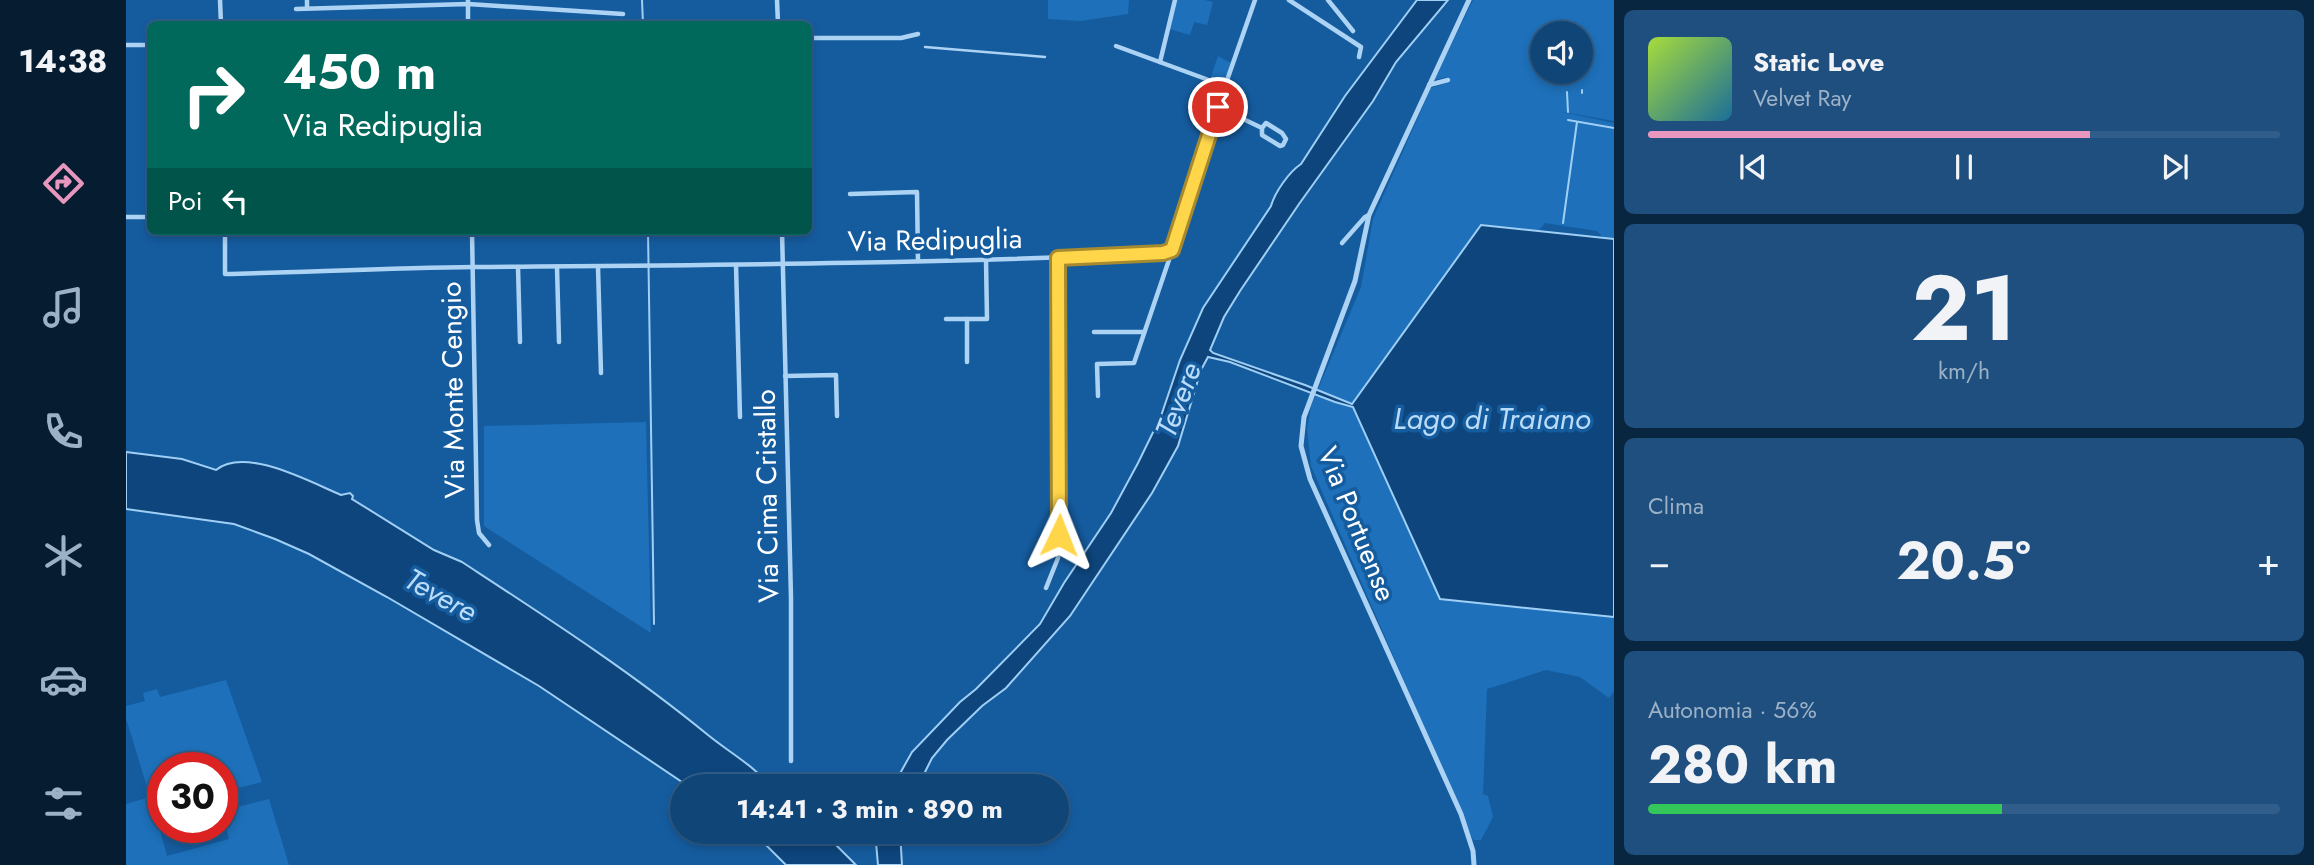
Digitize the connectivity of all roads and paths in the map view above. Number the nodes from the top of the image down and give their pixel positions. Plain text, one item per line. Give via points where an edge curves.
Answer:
1 (220, 0) edge
2 (307, 0) edge
3 (777, 0) edge
4 (1175, 0) edge
5 (1255, 0) edge
6 (1289, 0) edge
7 (1328, 0) edge
8 (1469, 0) edge
9 (468, 2) edge
10 (307, 8) junction
11 (296, 9) dead end
12 (623, 14) dead end
13 (221, 21) edge
14 (468, 21) edge
15 (778, 21) edge
16 (1353, 31) dead end
17 (918, 34) dead end
18 (812, 38) edge
19 (126, 45) edge
20 (147, 45) edge
21 (1116, 46) dead end
22 (925, 47) dead end
23 (1045, 57) dead end
24 (1359, 57) dead end
25 (1160, 62) junction
26 (1447, 80) dead end
27 (1225, 86) junction
28 (1428, 86) junction
29 (1218, 107) junction
30 (1262, 128) junction
31 (850, 194) dead end
32 (1369, 215) junction
33 (126, 217) edge
34 (147, 217) edge
35 (225, 235) edge
36 (472, 235) edge
37 (782, 235) edge
38 (1342, 243) dead end
39 (1172, 250) junction
40 (1058, 258) junction
41 (986, 260) junction
42 (918, 261) junction
43 (783, 264) junction
44 (736, 265) junction
45 (472, 267) junction
46 (518, 267) junction
47 (557, 267) junction
48 (598, 267) junction
49 (946, 319) dead end
50 (967, 319) junction
51 (1094, 332) dead end
52 (1144, 332) junction
53 (520, 342) dead end
54 (559, 342) dead end
55 (967, 362) dead end
56 (601, 373) dead end
57 (785, 376) junction
58 (1098, 396) dead end
59 (837, 416) dead end
60 (740, 417) dead end
61 (489, 545) dead end
62 (1046, 588) dead end
63 (791, 761) dead end
64 (1474, 865) edge

1 - 13 street
2 - 10 street
3 - 15 street
4 - 25 street
5 - 27 street
6 - 24 street via 1361,47
7 - 16 street
8 - 28 street, Via Portuense
9 - 10 street
9 - 12 street
9 - 14 street
10 - 11 street
17 - 18 street
19 - 20 street
21 - 25 street
22 - 23 street
25 - 27 street
26 - 28 street
27 - 29 street
28 - 32 street, Via Portuense
29 - 30 street
29 - 39 street
30 - 30 street via 1262,135 1283,145 1282,133 1266,123
31 - 42 street via 917,192
32 - 38 street
32 - 64 street, Via Portuense via 1355,281 1310,397 1301,435 1307,472 1461,814
33 - 34 street
35 - 45 street, Via Redipuglia via 225,274
36 - 45 street, Via Monte Cengio
37 - 43 street, Via Cima Cristallo
39 - 40 street, Via Redipuglia
39 - 52 street
40 - 41 street, Via Redipuglia
40 - 62 street via 1061,513 1058,558
41 - 42 street, Via Redipuglia
41 - 50 street via 987,319
42 - 43 street, Via Redipuglia
43 - 44 street, Via Redipuglia
43 - 57 street, Via Cima Cristallo
44 - 48 street, Via Redipuglia
44 - 60 street
45 - 46 street, Via Redipuglia
45 - 61 street, Via Monte Cengio via 477,520
46 - 47 street, Via Redipuglia
46 - 53 street
47 - 48 street, Via Redipuglia
47 - 54 street
48 - 56 street
49 - 50 street
50 - 55 street
51 - 52 street
52 - 58 street via 1134,363 1097,364
57 - 59 street via 836,375
57 - 63 street, Via Cima Cristallo

